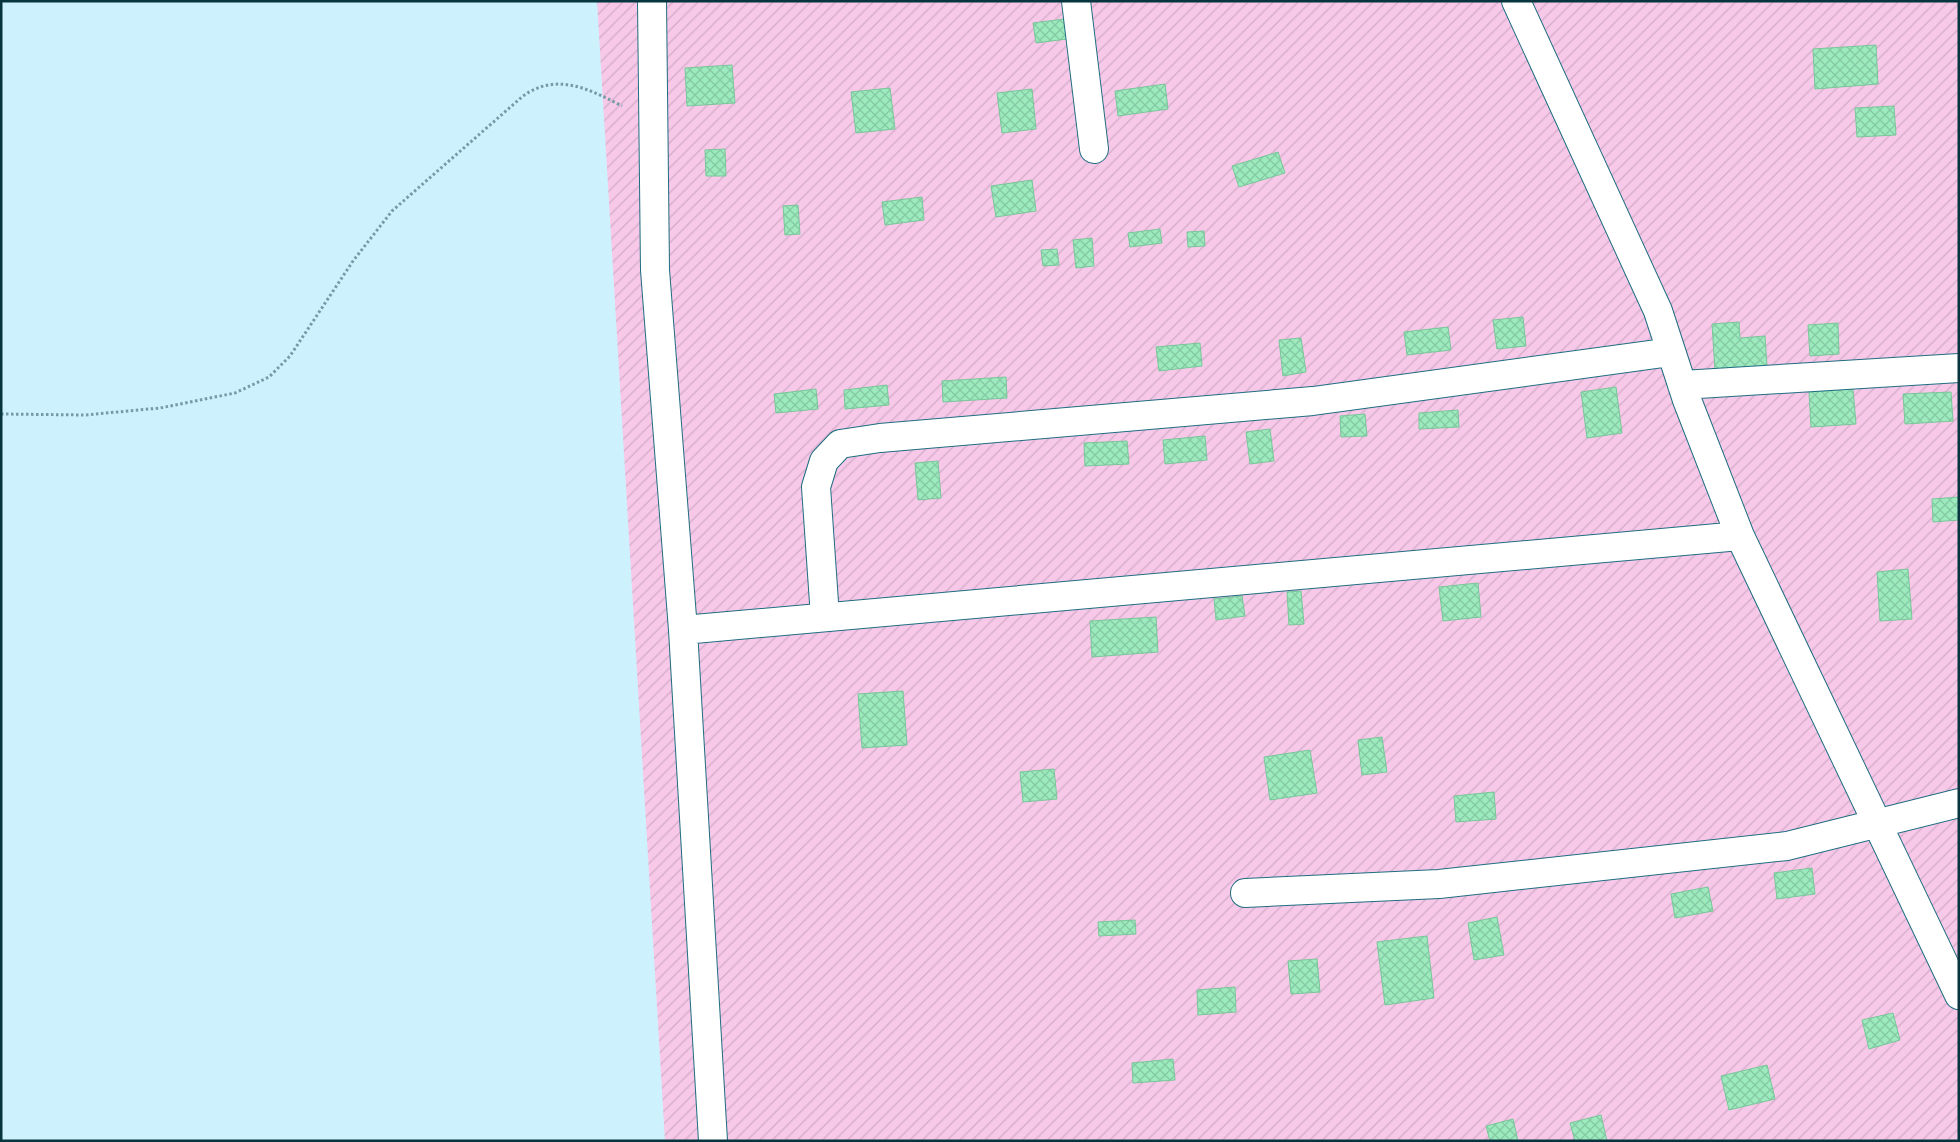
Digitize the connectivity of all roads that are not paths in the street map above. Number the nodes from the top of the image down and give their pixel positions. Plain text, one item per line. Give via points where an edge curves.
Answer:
1 (652, 1) edge
2 (1076, 1) edge
3 (1516, 1) edge
4 (1094, 149) dead end
5 (1671, 352) junction
6 (1959, 368) edge
7 (1682, 385) junction
8 (1740, 536) junction
9 (825, 617) junction
10 (683, 630) junction
11 (1959, 803) edge
12 (1876, 825) junction
13 (1245, 893) dead end
14 (1959, 994) edge
15 (712, 1141) edge

1 - 10 street via 655,270
2 - 4 street
3 - 5 street via 1658,310
5 - 7 street
5 - 9 street via 1313,401 840,444 824,461 816,488
6 - 7 street
7 - 8 street
8 - 9 street
8 - 12 street
9 - 10 street
10 - 15 street
11 - 12 street
12 - 13 street via 1787,846 1439,884
12 - 14 street

